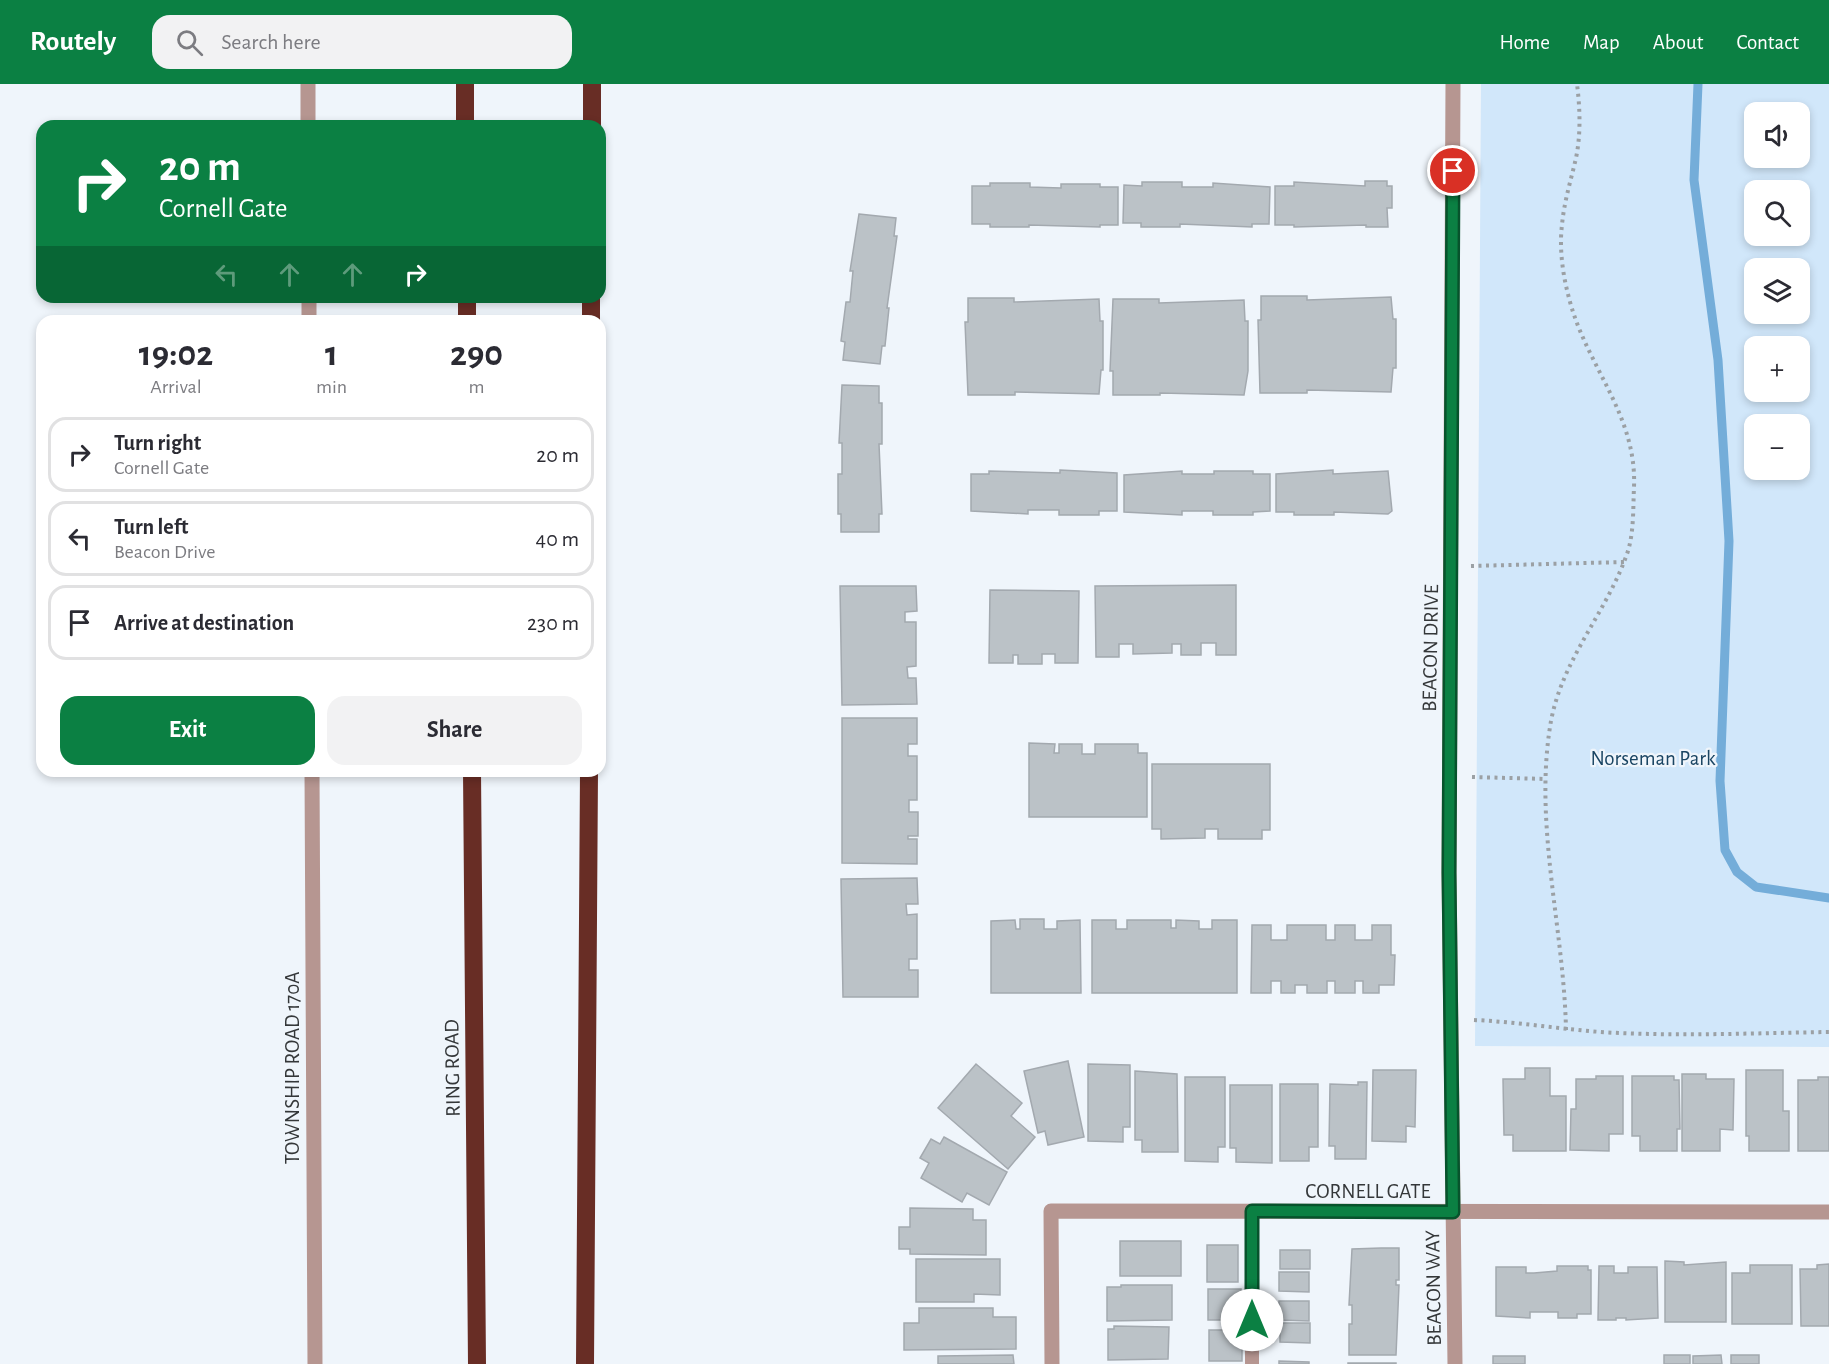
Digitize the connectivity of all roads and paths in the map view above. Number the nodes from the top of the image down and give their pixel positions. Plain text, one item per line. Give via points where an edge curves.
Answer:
1 (308, 84) edge
2 (465, 84) edge
3 (592, 84) edge
4 (1453, 84) edge
5 (1576, 84) edge
6 (308, 120) edge
7 (465, 120) edge
8 (592, 120) edge
9 (1624, 562) junction
10 (1452, 566) junction
11 (1450, 776) junction
12 (312, 777) edge
13 (472, 777) edge
14 (589, 777) edge
15 (1546, 778) junction
16 (1452, 1019) junction
17 (1566, 1030) junction
18 (1829, 1032) edge
19 (1252, 1211) junction
20 (1453, 1212) junction
21 (1829, 1212) edge
22 (315, 1364) edge
23 (477, 1364) edge
24 (585, 1364) edge
25 (1052, 1364) edge
26 (1252, 1364) edge
27 (1455, 1364) edge

1 - 6 street
2 - 7 highway
3 - 8 highway
4 - 10 street, BEACON DRIVE
5 - 9 path via 1579,132 1561,228 1564,272 1576,325 1629,435 1634,484 1629,548
9 - 10 path
9 - 15 path via 1560,685
10 - 11 street, BEACON DRIVE
11 - 15 path
11 - 16 street, BEACON DRIVE
12 - 22 street, TOWNSHIP ROAD 170A
13 - 23 highway, RING ROAD
14 - 24 highway
15 - 17 path
16 - 17 path via 1519,1022
16 - 20 street, BEACON DRIVE
17 - 18 path via 1622,1034
19 - 20 street, CORNELL GATE
19 - 25 street, CORNELL GATE via 1052,1211
19 - 26 lane
20 - 21 street, CORNELL GATE
20 - 27 street, BEACON WAY

